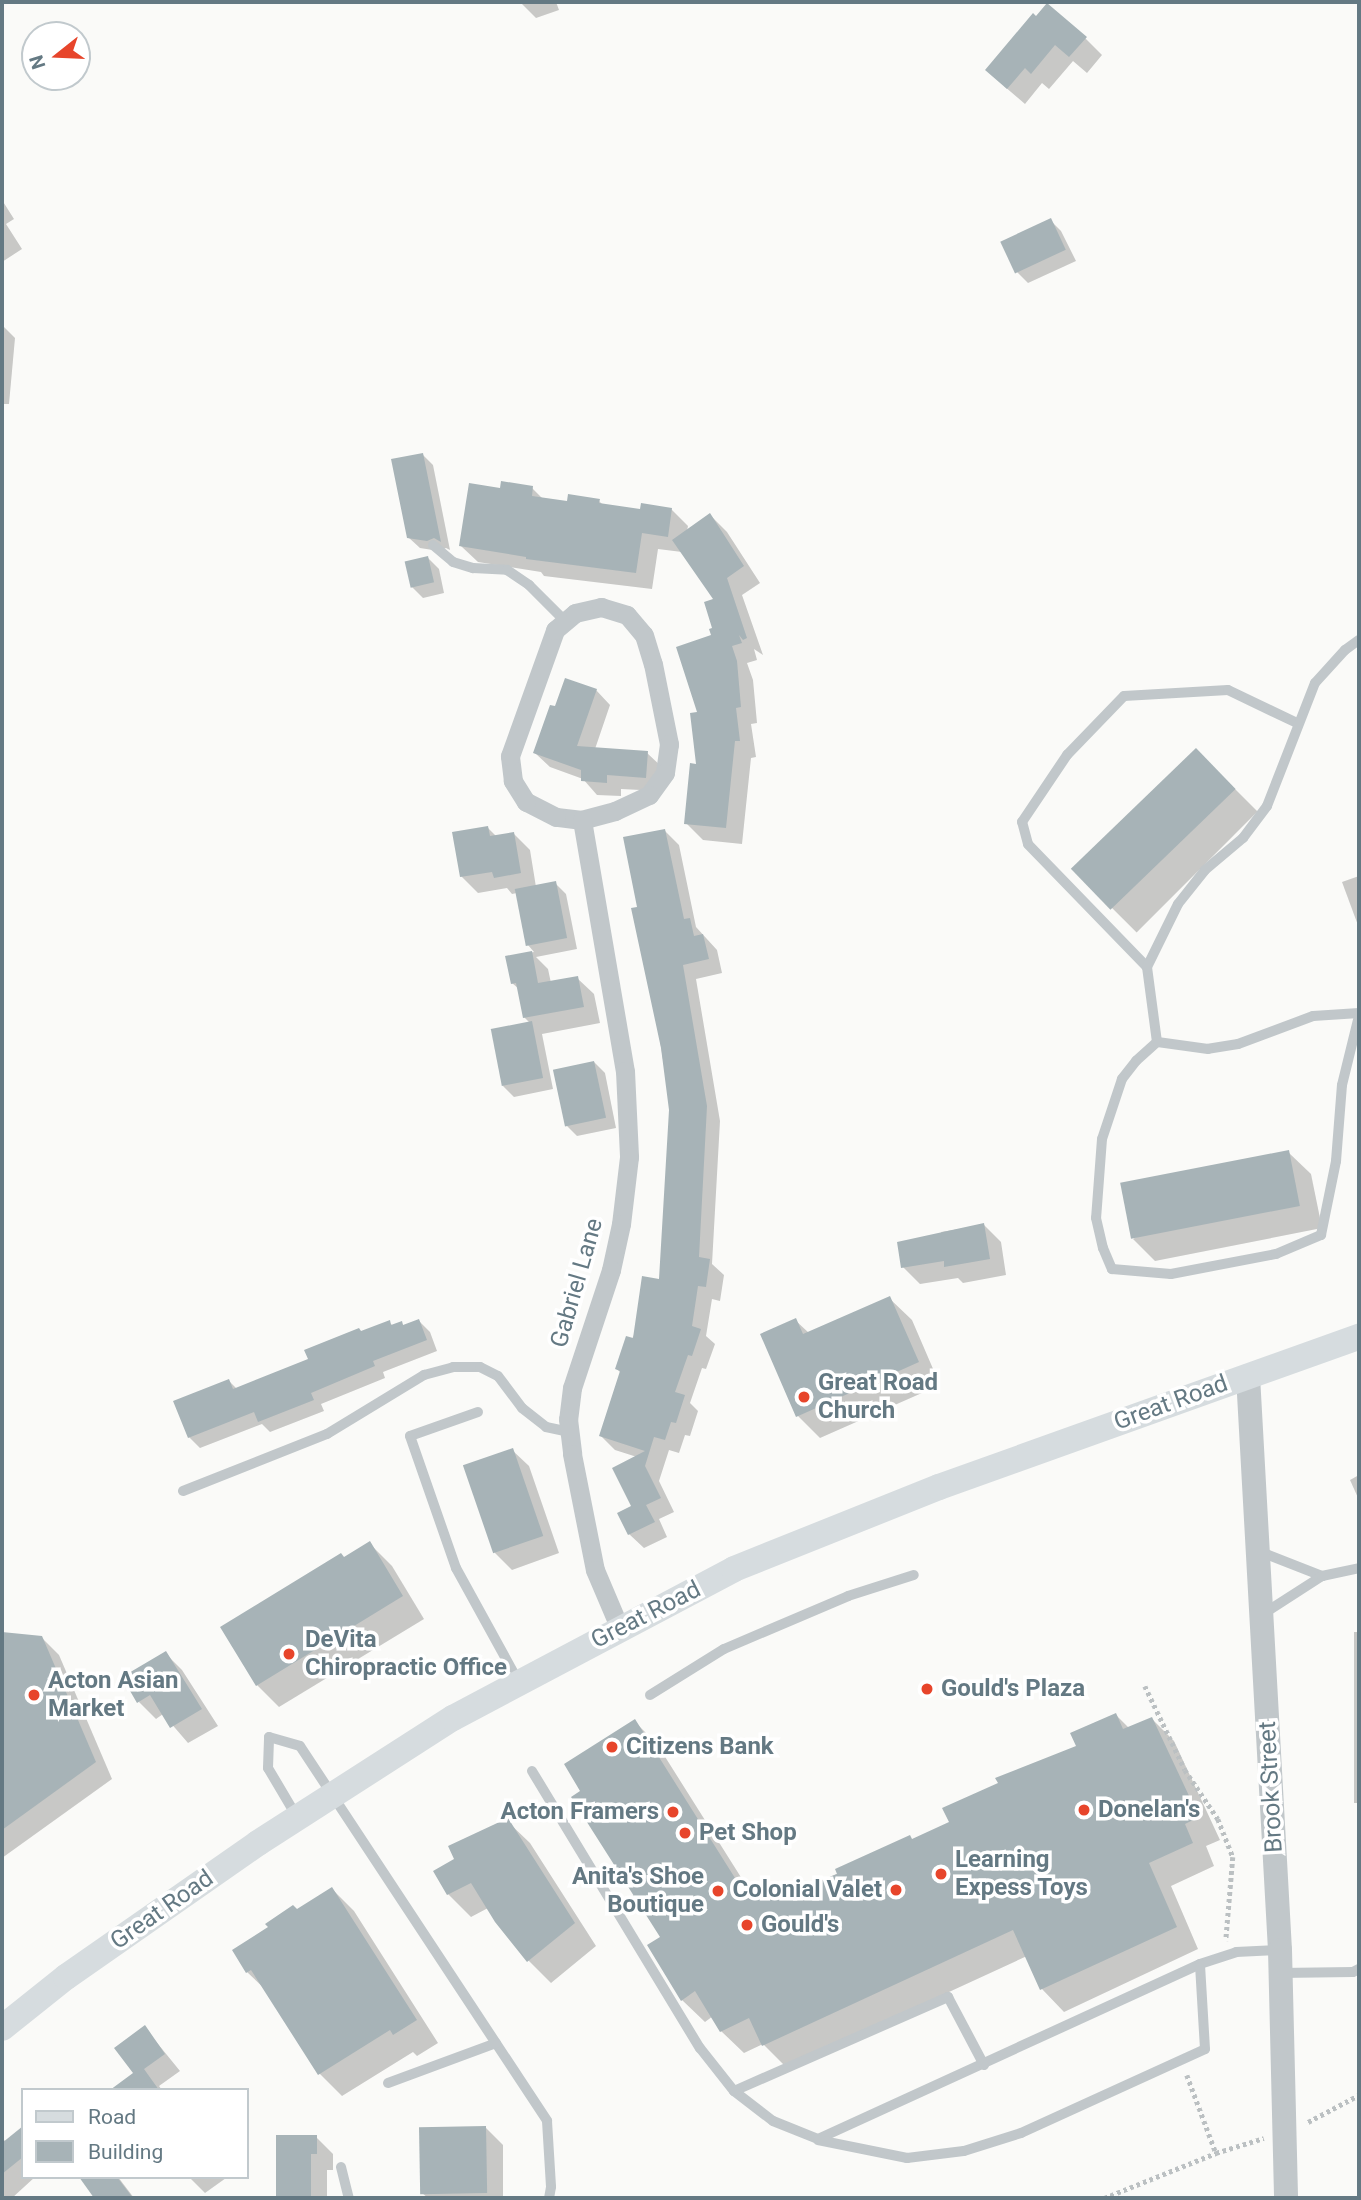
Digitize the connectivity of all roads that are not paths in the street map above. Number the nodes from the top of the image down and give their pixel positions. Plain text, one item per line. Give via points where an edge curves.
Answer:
1 (433, 545) dead end
2 (564, 620) junction
3 (1359, 640) edge
4 (1297, 723) junction
5 (582, 820) junction
6 (1147, 967) junction
7 (1359, 1015) edge
8 (1157, 1042) junction
9 (1359, 1337) edge
10 (1248, 1376) junction
11 (478, 1412) dead end
12 (569, 1432) junction
13 (183, 1491) dead end
14 (1257, 1551) junction
15 (1359, 1568) edge
16 (914, 1575) dead end
17 (1322, 1576) junction
18 (1262, 1615) junction
19 (620, 1629) junction
20 (518, 1682) junction
21 (650, 1695) dead end
22 (533, 1770) dead end
23 (334, 1794) junction
24 (297, 1818) junction
25 (1280, 1962) junction
26 (1200, 1964) junction
27 (1359, 1969) edge
28 (2, 2028) edge
29 (496, 2043) junction
30 (984, 2065) junction
31 (388, 2083) dead end
32 (734, 2091) junction
33 (818, 2140) junction
34 (341, 2167) dead end
35 (349, 2198) edge
36 (549, 2198) edge
37 (1286, 2198) edge

1 - 2 lane via 453,562 507,570
2 - 5 street via 549,642 513,744 509,769 515,787 530,806 562,819
2 - 5 street via 601,607 621,612 637,624 647,641 669,744 666,773 649,795
3 - 4 lane via 1315,683
4 - 6 lane via 1267,806 1243,838 1205,870 1178,904
4 - 6 lane via 1228,690 1124,696 1067,755 1022,821 1028,844
5 - 12 street, Gabriel Lane via 625,1071 629,1136 621,1224 605,1292 572,1388
6 - 8 lane
7 - 8 lane via 1313,1016 1238,1044 1208,1049
7 - 8 lane via 1342,1086 1336,1161 1321,1235 1276,1254 1171,1274 1112,1269 1096,1217 1102,1139 1112,1101 1122,1079
9 - 10 main road, Great Road
10 - 14 street, Brook Street
10 - 19 main road, Great Road via 795,1544 734,1569
11 - 20 lane via 410,1436 456,1568
12 - 13 lane via 545,1427 522,1408 498,1376 480,1367 453,1367 424,1375 327,1434
12 - 19 street, Gabriel Lane via 595,1570
14 - 17 lane
14 - 18 street, Brook Street
15 - 17 lane
16 - 21 lane via 848,1596 724,1649
17 - 18 lane
18 - 25 street, Brook Street
19 - 20 main road, Great Road
20 - 23 main road, Great Road
22 - 32 lane via 700,2048
23 - 24 main road, Great Road
23 - 24 lane via 300,1746 269,1737 268,1768
23 - 29 lane
24 - 28 main road, Great Road via 66,1977
25 - 26 lane via 1236,1952
25 - 27 lane via 1353,1972
25 - 37 street, Brook Street
26 - 30 lane
26 - 33 lane via 1205,2049 1182,2060 1021,2133 964,2151 907,2158
29 - 31 lane
29 - 36 lane via 547,2121
30 - 32 lane via 948,1997
30 - 33 lane
32 - 33 lane via 773,2121
34 - 35 lane

